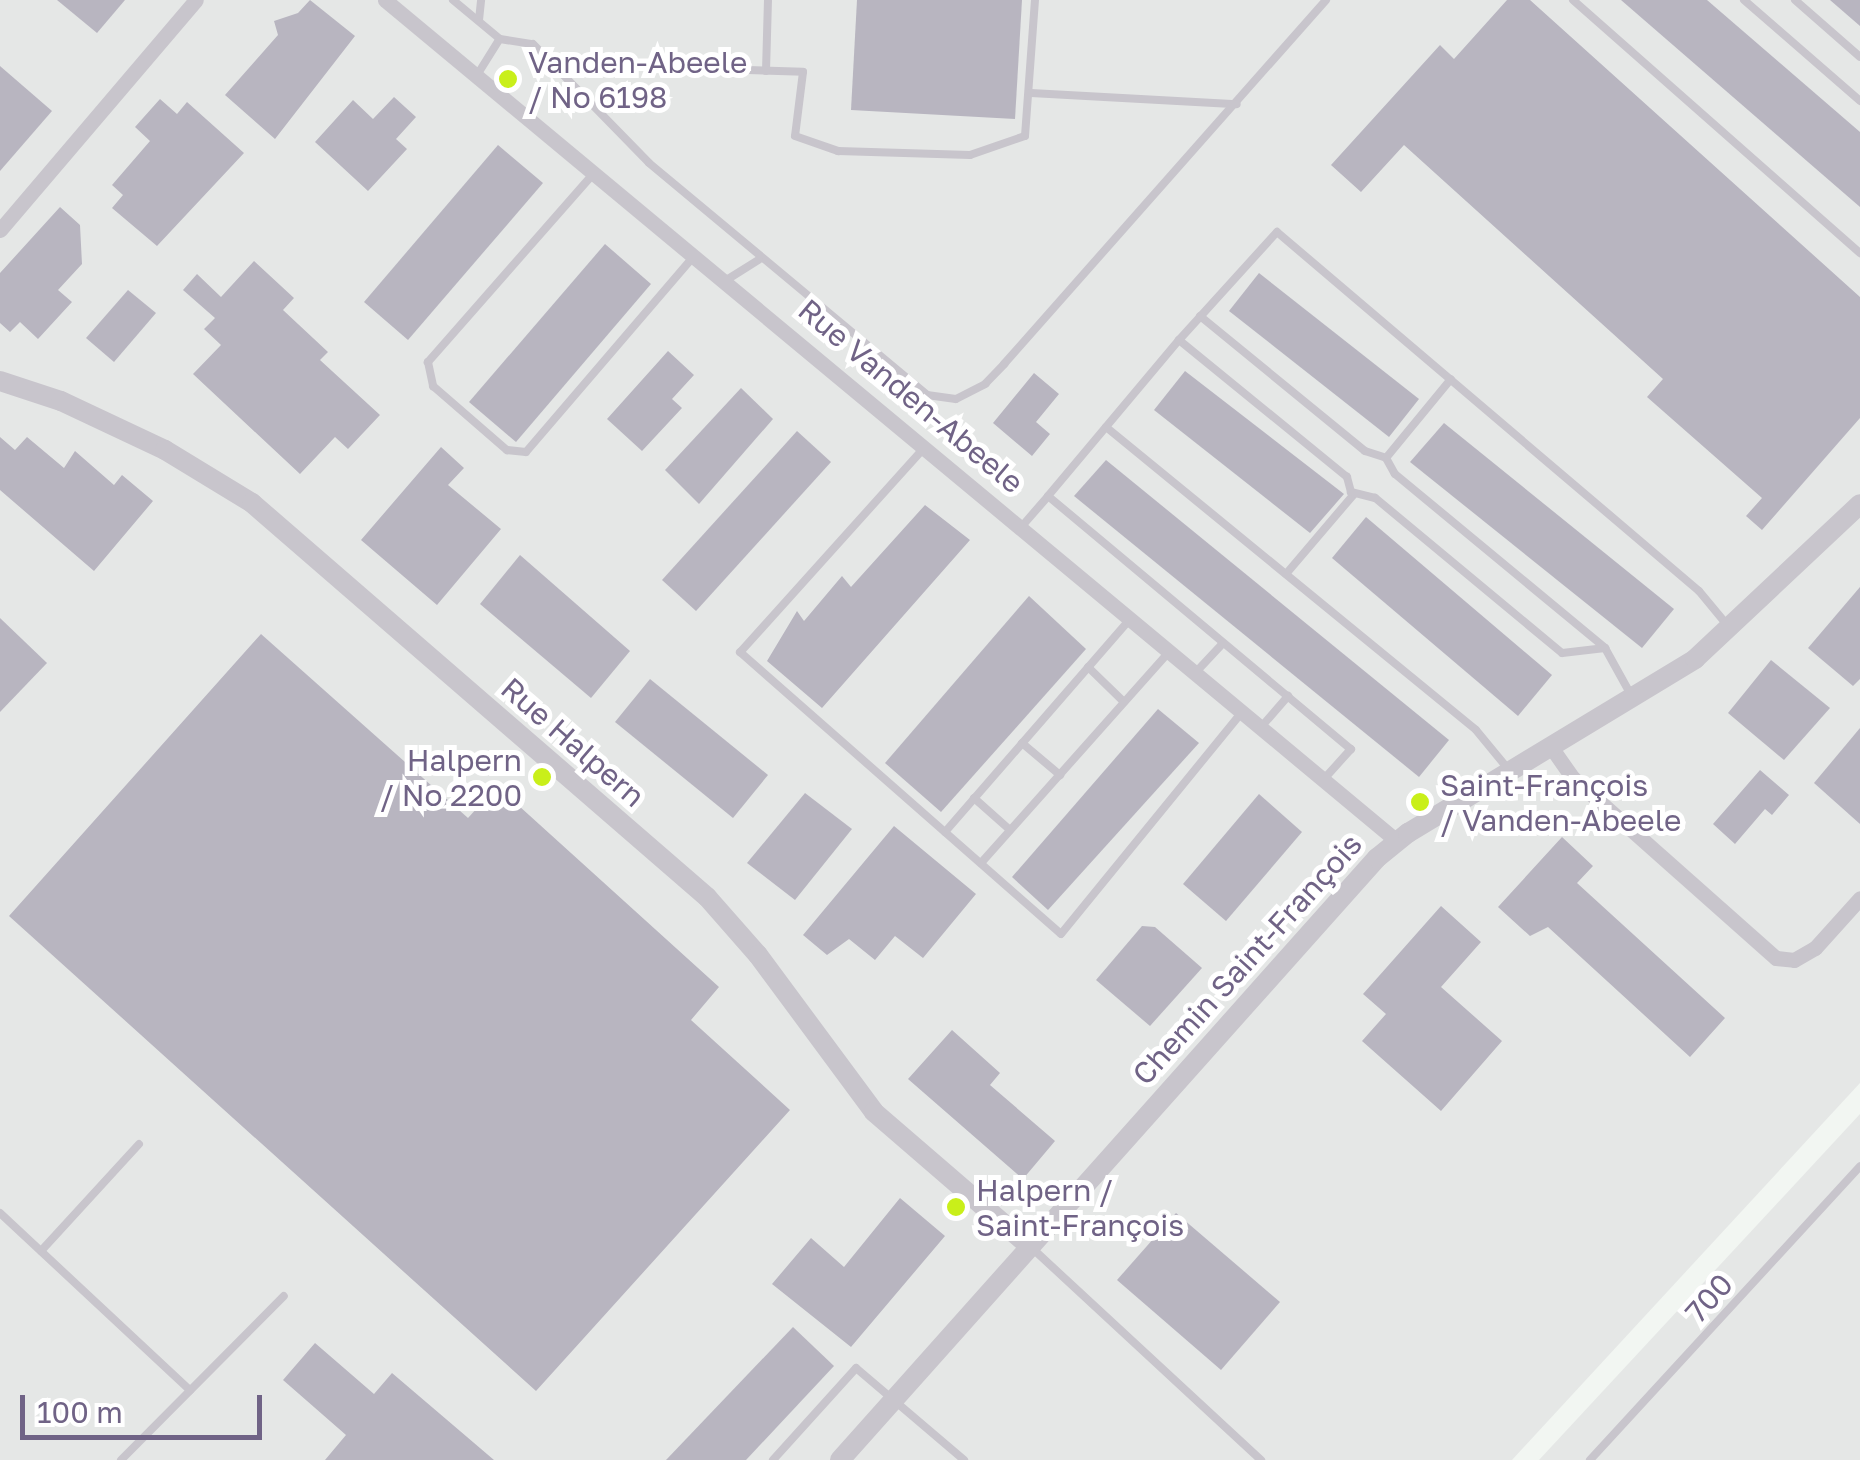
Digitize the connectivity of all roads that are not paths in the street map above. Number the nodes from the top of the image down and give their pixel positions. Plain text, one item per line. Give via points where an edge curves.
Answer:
1 (196, 0) edge
2 (385, 0) edge
3 (453, 0) edge
4 (480, 0) edge
5 (768, 0) edge
6 (1035, 0) edge
7 (1326, 0) edge
8 (1574, 0) edge
9 (1744, 0) edge
10 (1795, 0) edge
11 (478, 21) junction
12 (500, 39) junction
13 (1860, 57) edge
14 (554, 64) junction
15 (766, 71) junction
16 (479, 72) junction
17 (1030, 94) junction
18 (1860, 101) edge
19 (1237, 104) junction
20 (596, 170) junction
21 (0, 230) edge
22 (697, 253) junction
23 (1860, 253) edge
24 (759, 260) junction
25 (728, 279) junction
26 (1200, 316) junction
27 (1179, 340) junction
28 (1450, 379) junction
29 (0, 381) edge
30 (1106, 427) junction
31 (926, 445) junction
32 (1386, 458) junction
33 (1354, 494) junction
34 (1048, 496) junction
35 (1860, 504) edge
36 (1022, 525) junction
37 (1286, 574) junction
38 (1132, 616) junction
39 (1732, 630) junction
40 (1223, 643) junction
41 (1605, 648) junction
42 (1171, 650) junction
43 (1088, 667) junction
44 (1197, 671) junction
45 (1288, 696) junction
46 (1634, 699) junction
47 (1124, 702) junction
48 (1244, 710) junction
49 (1262, 726) junction
50 (1022, 743) junction
51 (1551, 747) junction
52 (1510, 771) junction
53 (1060, 774) junction
54 (1325, 778) junction
55 (974, 798) junction
56 (1010, 830) junction
57 (945, 832) junction
58 (1397, 840) junction
59 (980, 863) junction
60 (1860, 898) edge
61 (139, 1144) dead end
62 (1860, 1166) edge
63 (0, 1213) edge
64 (1029, 1246) junction
65 (41, 1251) junction
66 (284, 1296) dead end
67 (190, 1390) junction
68 (894, 1400) junction
69 (121, 1460) edge
70 (774, 1460) edge
71 (840, 1460) edge
72 (964, 1460) edge
73 (1261, 1460) edge
74 (1590, 1460) edge

1 - 21 street
2 - 16 street, Rue Vanden-Abeele
3 - 11 lane
4 - 11 lane
5 - 15 lane
6 - 17 lane
7 - 19 lane
8 - 23 lane
9 - 18 lane
10 - 13 lane
11 - 12 lane
12 - 14 lane via 532,44
12 - 16 lane
14 - 15 lane
14 - 24 lane via 649,164
15 - 17 lane via 803,72 795,136 838,150 970,154 1025,136
16 - 20 street, Rue Vanden-Abeele
17 - 19 lane
19 - 24 lane via 985,384 956,399 926,396
20 - 22 street, Rue Vanden-Abeele
20 - 22 lane via 428,362 433,386 507,450 526,452
22 - 25 street, Rue Vanden-Abeele
24 - 25 lane
25 - 31 street, Rue Vanden-Abeele
26 - 27 lane
26 - 28 lane via 1277,232
26 - 32 lane via 1365,452
27 - 30 lane
27 - 33 lane via 1348,477
28 - 32 lane
28 - 39 lane via 1699,591
29 - 64 street, Rue Halpern via 61,400 148,442 252,503 707,898 758,954 874,1112
30 - 34 lane
30 - 37 lane
31 - 36 street, Rue Vanden-Abeele
31 - 57 lane via 740,652
32 - 41 lane via 1395,474
33 - 37 lane
33 - 41 lane via 1375,498 1562,653
34 - 36 lane
34 - 40 lane
35 - 39 street, Chemin Saint-François
36 - 38 street, Rue Vanden-Abeele
37 - 52 lane via 1476,730
38 - 42 street, Rue Vanden-Abeele
38 - 43 lane
39 - 46 street, Chemin Saint-François
40 - 44 lane
40 - 45 lane
41 - 46 lane
42 - 44 street, Rue Vanden-Abeele
42 - 47 lane
43 - 47 lane
43 - 50 lane
44 - 48 street, Rue Vanden-Abeele
45 - 49 lane
45 - 54 lane via 1351,749
46 - 51 street, Chemin Saint-François
47 - 53 lane
48 - 49 street, Rue Vanden-Abeele
48 - 59 lane via 1061,934
49 - 54 street, Rue Vanden-Abeele
50 - 53 lane
50 - 55 lane
51 - 52 street, Chemin Saint-François
51 - 60 street via 1573,778 1776,958 1794,960 1815,948
52 - 58 street, Chemin Saint-François
53 - 56 lane
54 - 58 street, Rue Vanden-Abeele
55 - 56 lane
55 - 57 lane
56 - 59 lane
57 - 59 lane
58 - 64 street, Chemin Saint-François
61 - 65 lane
62 - 74 lane, 700
63 - 65 lane
64 - 68 street, Chemin Saint-François
64 - 73 lane
65 - 67 lane
66 - 67 lane
67 - 69 lane
68 - 70 lane via 856,1368
68 - 71 street, Chemin Saint-François
68 - 72 lane

